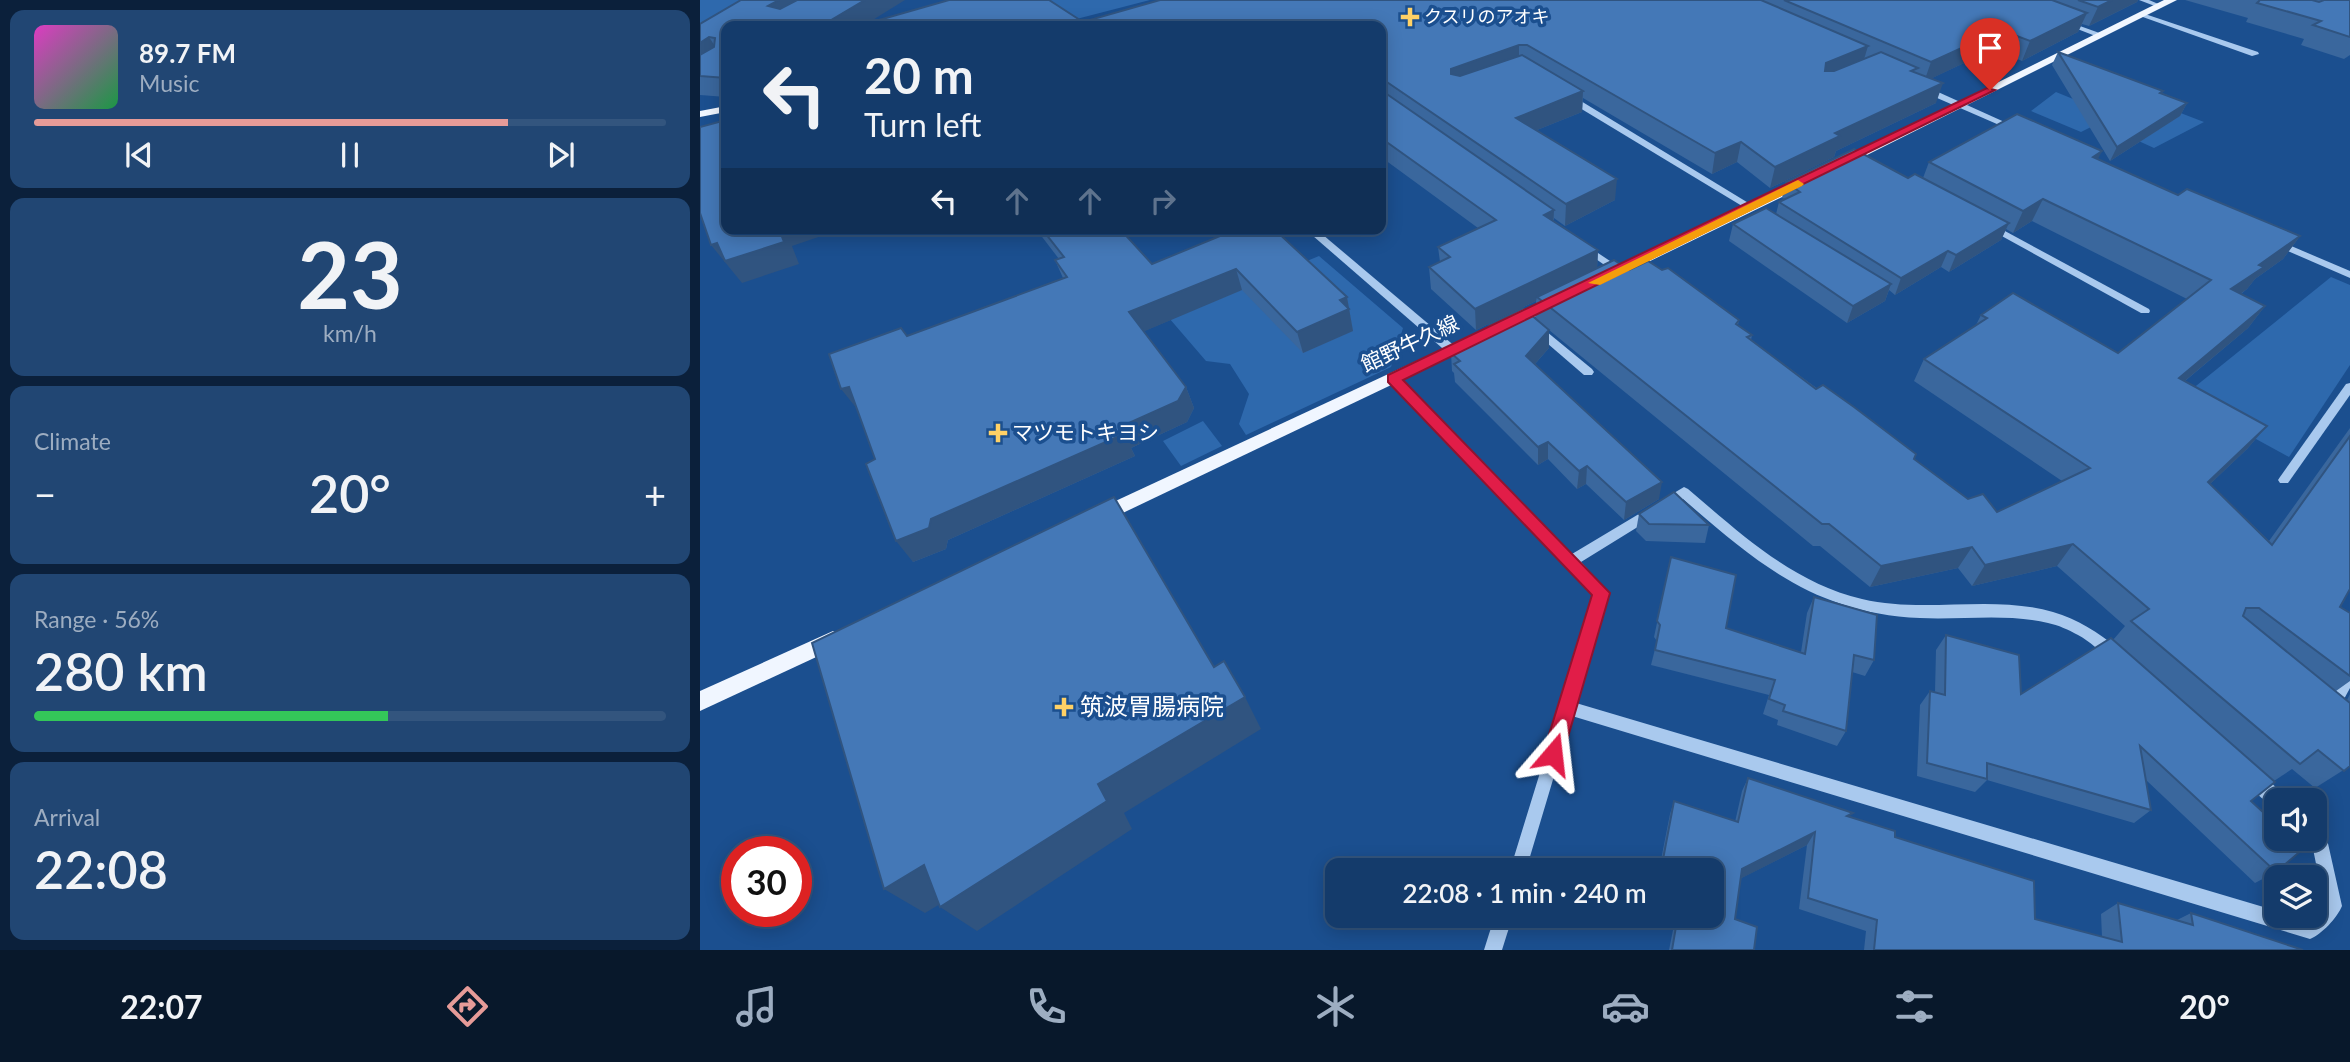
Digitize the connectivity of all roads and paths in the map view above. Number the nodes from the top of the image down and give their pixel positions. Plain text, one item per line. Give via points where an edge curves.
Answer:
1 (2166, 3) edge
2 (2142, 8) edge
3 (2056, 19) edge
4 (2101, 35) junction
5 (2255, 54) dead end
6 (1917, 86) edge
7 (1559, 91) edge
8 (1961, 105) junction
9 (721, 110) edge
10 (700, 114) edge
11 (2025, 133) edge
12 (1752, 211) junction
13 (1978, 220) edge
14 (1317, 235) edge
15 (2262, 237) edge
16 (1574, 239) edge
17 (1619, 271) junction
18 (2350, 275) edge
19 (1595, 283) edge
20 (1571, 294) edge
21 (2145, 311) dead end
22 (1522, 317) junction
23 (1453, 351) junction
24 (1588, 372) dead end
25 (1393, 379) junction
26 (2350, 387) edge
27 (2284, 480) dead end
28 (1082, 524) edge
29 (1572, 561) junction
30 (850, 632) edge
31 (2125, 663) edge
32 (2350, 674) edge
33 (700, 701) edge
34 (1568, 708) junction
35 (2328, 713) edge
36 (2247, 772) edge
37 (2264, 788) edge
38 (2322, 851) edge
39 (1522, 858) edge
40 (1500, 928) edge
41 (1493, 950) edge

1 - 2 main road
2 - 4 main road
2 - 5 street
3 - 4 street
4 - 8 main road
6 - 8 street
7 - 12 street
8 - 11 street
8 - 12 main road
9 - 10 main road
12 - 17 main road
13 - 21 street
14 - 23 street
15 - 18 street
16 - 17 street
17 - 19 main road
20 - 22 main road, 館野牛久線
22 - 23 main road, 館野牛久線
22 - 24 street
23 - 25 main road, 館野牛久線
25 - 28 main road, 館野牛久線
25 - 29 street
26 - 27 street
29 - 31 street via 1684,492 1776,569 1815,590 1864,606 1906,613 2034,611 2104,645
29 - 34 street via 1602,593
30 - 33 main road
32 - 35 street
34 - 38 street via 2310,930 2333,906
34 - 39 street
36 - 37 street
40 - 41 street

